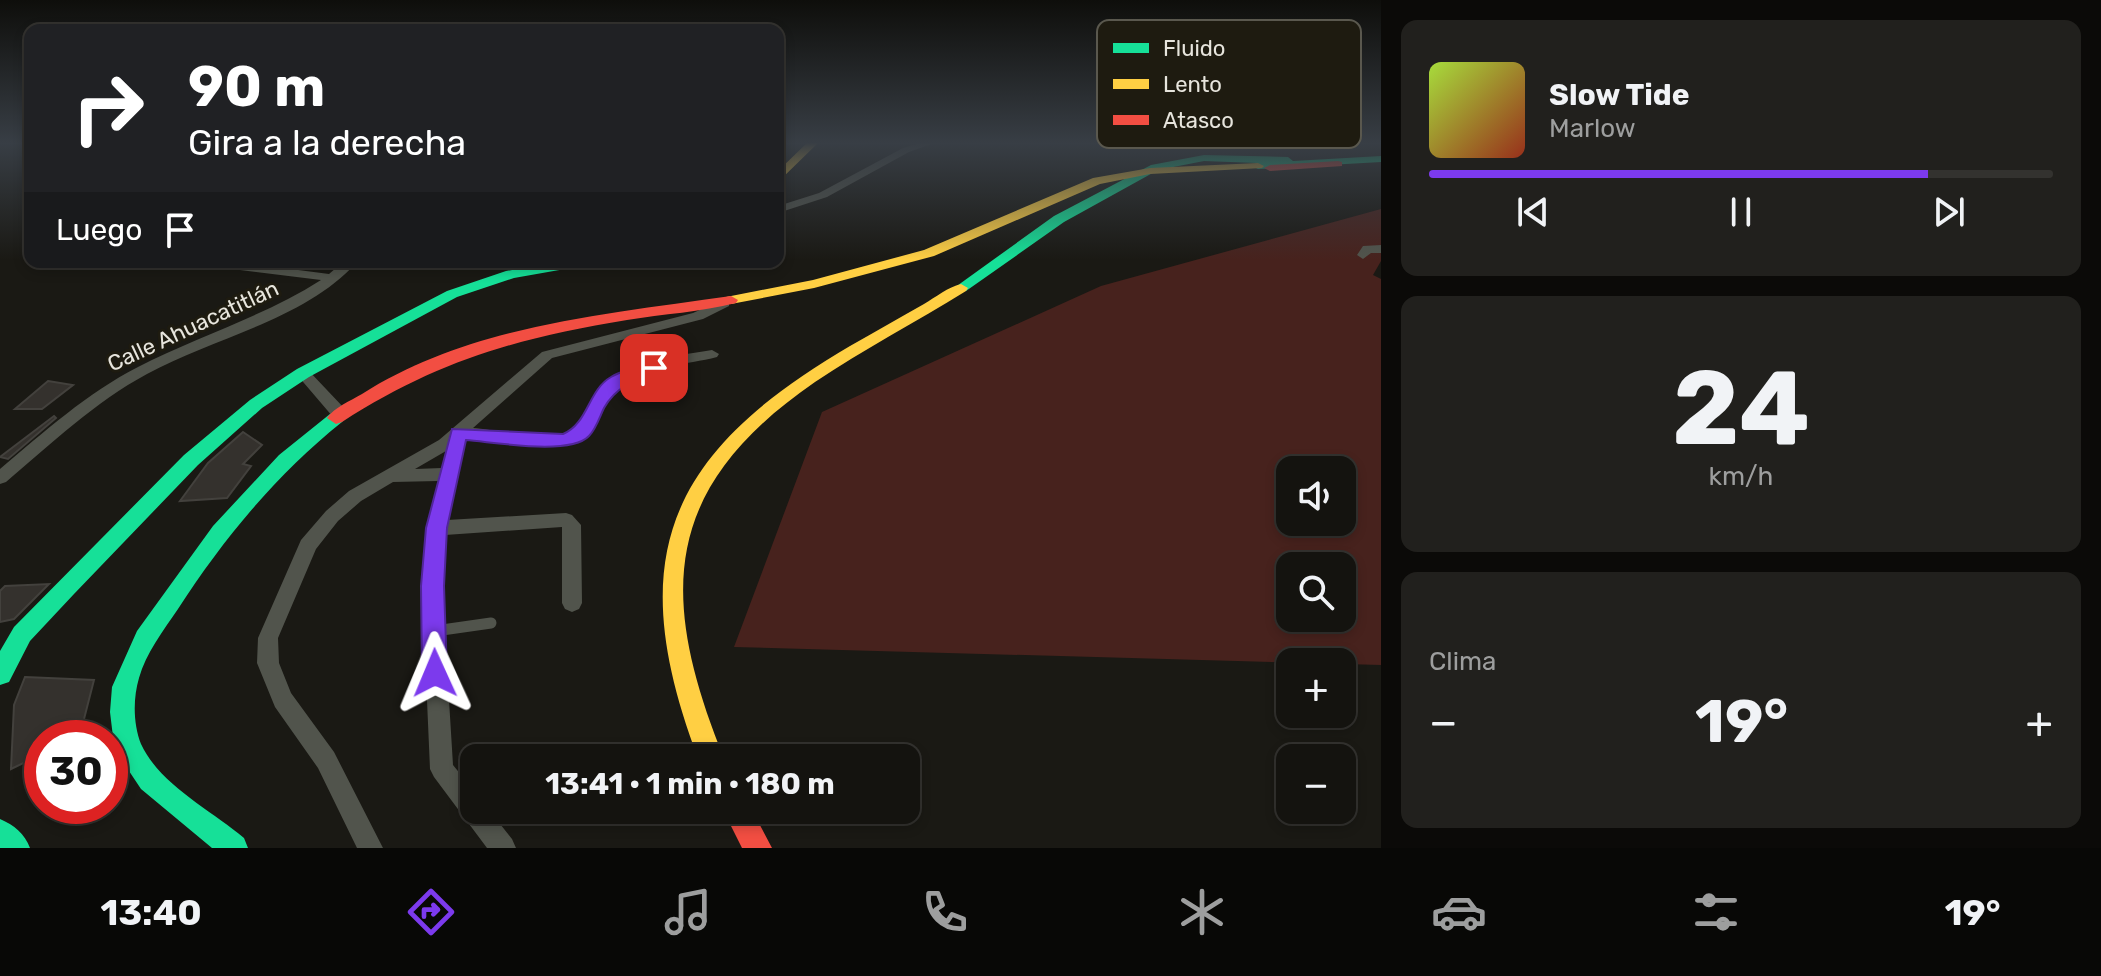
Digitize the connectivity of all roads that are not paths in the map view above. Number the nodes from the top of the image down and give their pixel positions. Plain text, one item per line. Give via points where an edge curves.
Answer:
1 (848, 182) edge
2 (1074, 182) edge
3 (1097, 182) edge
4 (1127, 182) edge
5 (1178, 182) edge
6 (784, 208) edge
7 (1381, 249) edge
8 (904, 259) junction
9 (1381, 262) edge
10 (255, 268) edge
11 (345, 268) edge
12 (546, 268) edge
13 (334, 278) junction
14 (724, 303) junction
15 (924, 311) junction
16 (712, 354) dead end
17 (303, 373) junction
18 (339, 413) junction
19 (459, 433) junction
20 (448, 474) junction
21 (387, 476) junction
22 (0, 478) edge
23 (436, 528) junction
24 (572, 603) dead end
25 (491, 623) dead end
26 (434, 631) junction
27 (0, 674) edge
28 (704, 744) edge
29 (745, 824) edge
30 (0, 833) edge
31 (16, 848) edge
32 (234, 848) edge
33 (370, 848) edge
34 (503, 848) edge
35 (758, 848) edge

1 - 6 street
2 - 8 main road via 994,212
3 - 8 main road via 961,241
4 - 15 main road via 1061,218
5 - 15 main road via 1141,191 1045,243 967,294
7 - 9 street via 1367,249 1363,255
8 - 14 main road
10 - 13 street
11 - 13 street, Calle Ahuacatitlán
12 - 17 main road via 452,294
13 - 22 street, Calle Ahuacatitlán via 297,301 111,388
14 - 18 main road via 496,341 428,366
14 - 19 street via 698,316 547,355
15 - 28 main road via 755,418 714,463 690,502 673,577 673,628
16 - 19 street via 616,381 583,432 563,440
17 - 18 street
17 - 27 main road via 256,404 191,460 22,634
18 - 32 main road via 305,438 223,523 128,668 120,712 133,758
19 - 20 street
19 - 21 street
20 - 21 street
20 - 23 street
21 - 33 street via 332,516 308,545 268,638 268,663 283,700 326,760
23 - 24 street via 566,520 572,525
23 - 26 street
25 - 26 lane
26 - 34 street via 442,769
29 - 35 main road
30 - 31 main road

